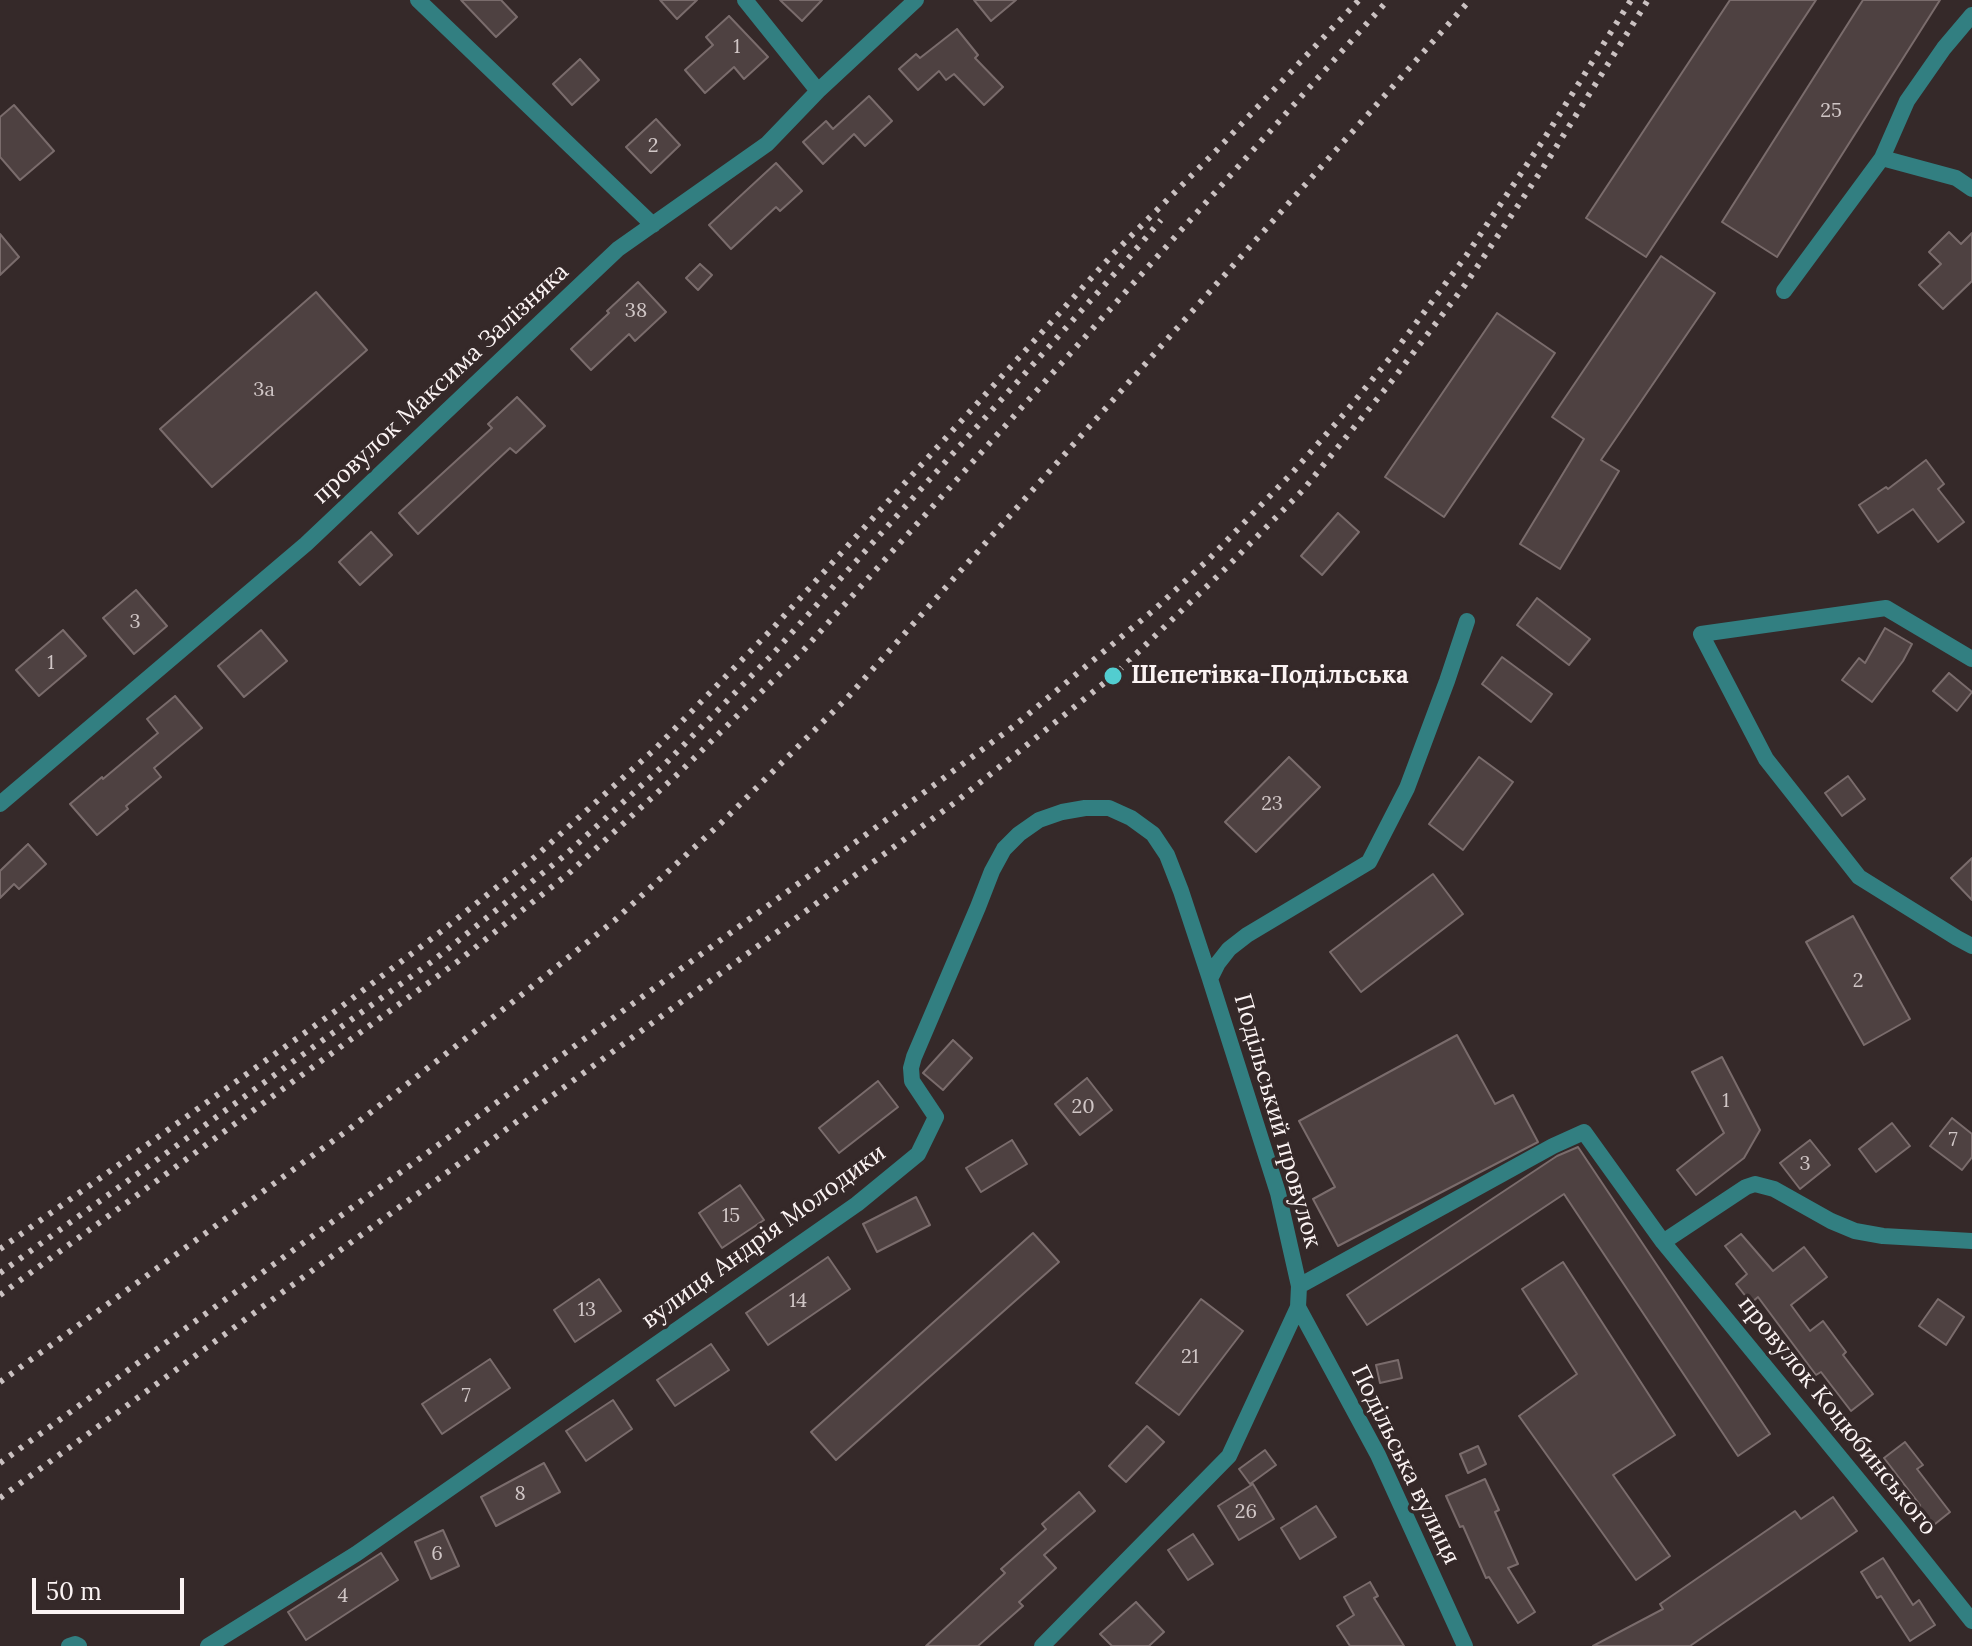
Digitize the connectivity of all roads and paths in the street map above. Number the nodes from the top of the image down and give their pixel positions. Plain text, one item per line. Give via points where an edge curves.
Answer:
1 (418, 0) edge
2 (745, 0) edge
3 (916, 0) edge
4 (1972, 15) edge
5 (818, 91) junction
6 (1882, 158) junction
7 (1972, 189) edge
8 (653, 225) junction
9 (1784, 291) dead end
10 (1467, 621) dead end
11 (1972, 659) edge
12 (0, 804) edge
13 (1972, 946) edge
14 (1210, 979) junction
15 (1972, 1241) edge
16 (1663, 1242) junction
17 (1299, 1286) junction
18 (1298, 1307) junction
19 (1972, 1621) edge
20 (69, 1646) edge
21 (79, 1646) edge
22 (208, 1646) edge
23 (1042, 1646) edge
24 (1465, 1646) edge

1 - 8 street
2 - 5 street
3 - 5 street, провулок Максима Залізняка
4 - 6 street via 1907,101
5 - 8 street, провулок Максима Залізняка via 767,144
6 - 7 street via 1956,178
6 - 9 street
8 - 12 street, провулок Максима Залізняка via 618,249 306,544
10 - 14 street, Подільський провулок via 1407,788 1369,862 1247,935 1229,949
11 - 13 street via 1886,608 1701,634 1766,759 1859,877
14 - 17 street, Подільський провулок via 1278,1193
14 - 22 street, вулиця Андрія Молодики via 1167,855 1153,834 1109,808 1085,808 1039,820 1004,849 992,871 914,1057 912,1081 936,1117 918,1154 857,1204 356,1554
15 - 16 street via 1855,1231 1755,1184
16 - 17 street, провулок Коцюбинського via 1584,1132
16 - 19 street, провулок Коцюбинського
17 - 18 street, Подільський провулок
18 - 23 street, Подільський провулок via 1229,1456
18 - 24 street, Подільська вулиця via 1378,1455
20 - 21 street

